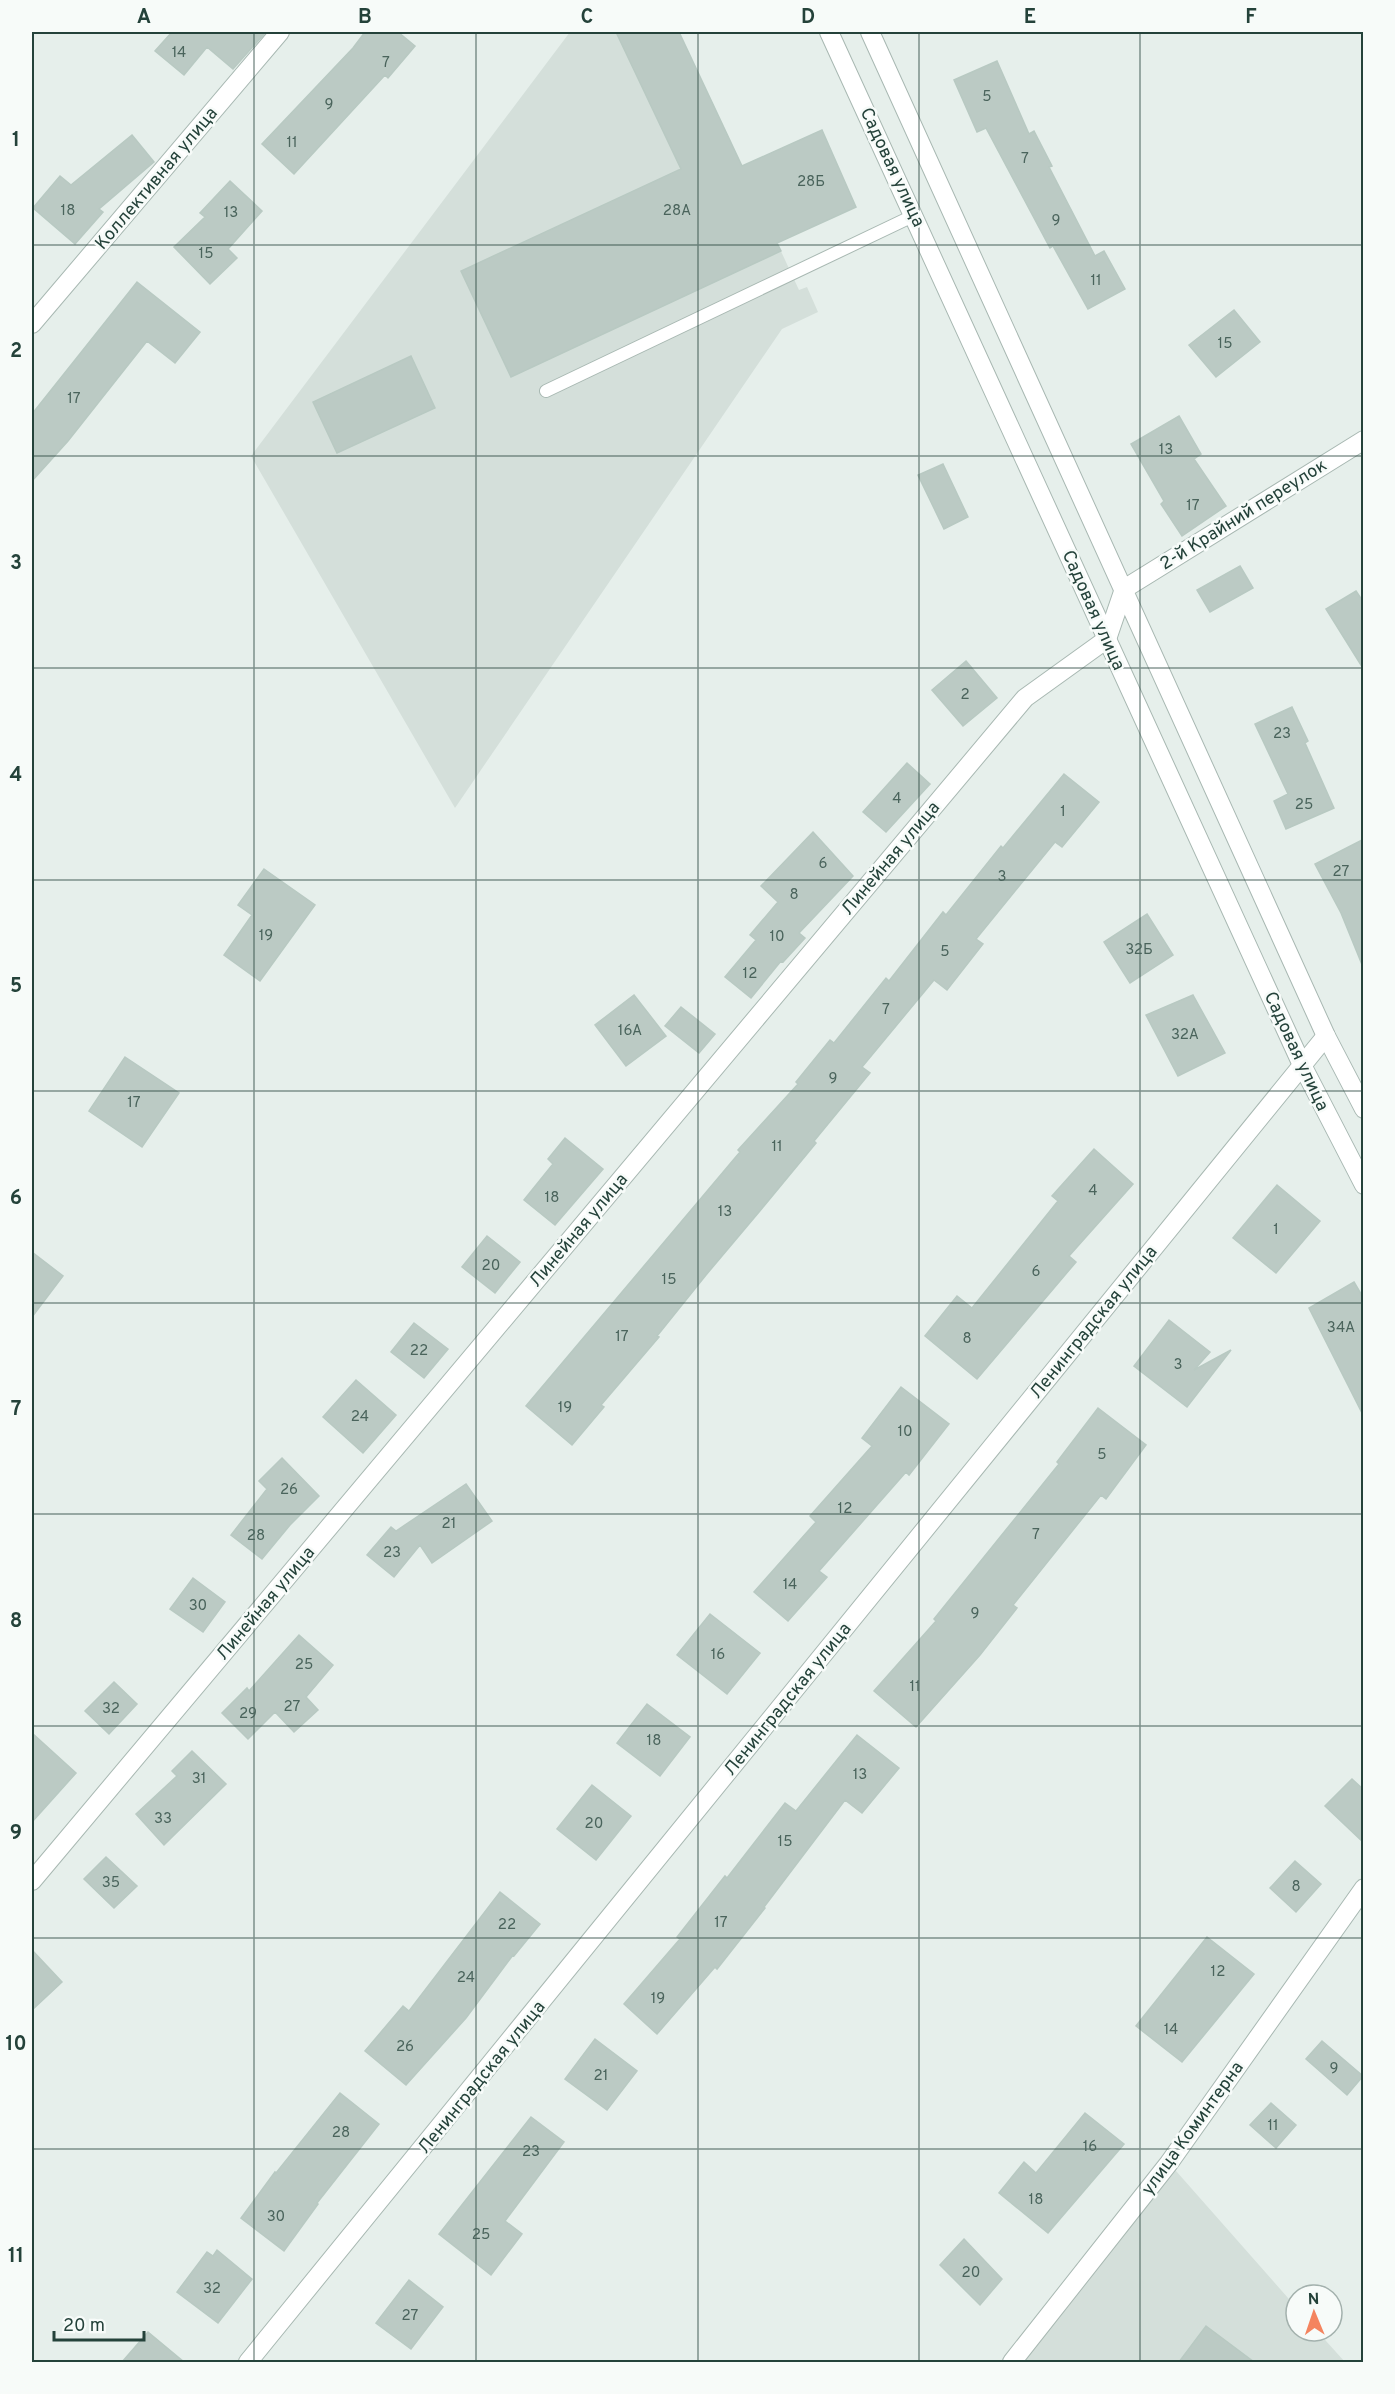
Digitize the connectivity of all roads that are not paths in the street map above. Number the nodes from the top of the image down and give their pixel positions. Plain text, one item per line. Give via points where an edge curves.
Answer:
1 (280, 32) edge
2 (829, 32) edge
3 (870, 32) edge
4 (915, 215) junction
5 (32, 324) edge
6 (546, 391) dead end
7 (1364, 440) edge
8 (1124, 589) junction
9 (1107, 639) junction
10 (1326, 1036) junction
11 (1302, 1065) junction
12 (1364, 1109) edge
13 (1364, 1185) edge
14 (32, 1881) edge
15 (1364, 1888) edge
16 (248, 2362) edge
17 (1012, 2362) edge

1 - 5 street, Коллективная улица
2 - 4 street, Садовая улица
3 - 8 street, Садовая улица
4 - 6 lane
4 - 9 street, Садовая улица
7 - 8 street, 2-й Крайний переулок
8 - 9 street
8 - 10 street, Садовая улица
9 - 11 street, Садовая улица
9 - 14 street, Линейная улица via 1025,698
10 - 11 street, Ленинградская улица
10 - 12 street, Садовая улица
11 - 13 street, Садовая улица
11 - 16 street, Ленинградская улица
15 - 17 street, улица Коминтерна via 1169,2163

